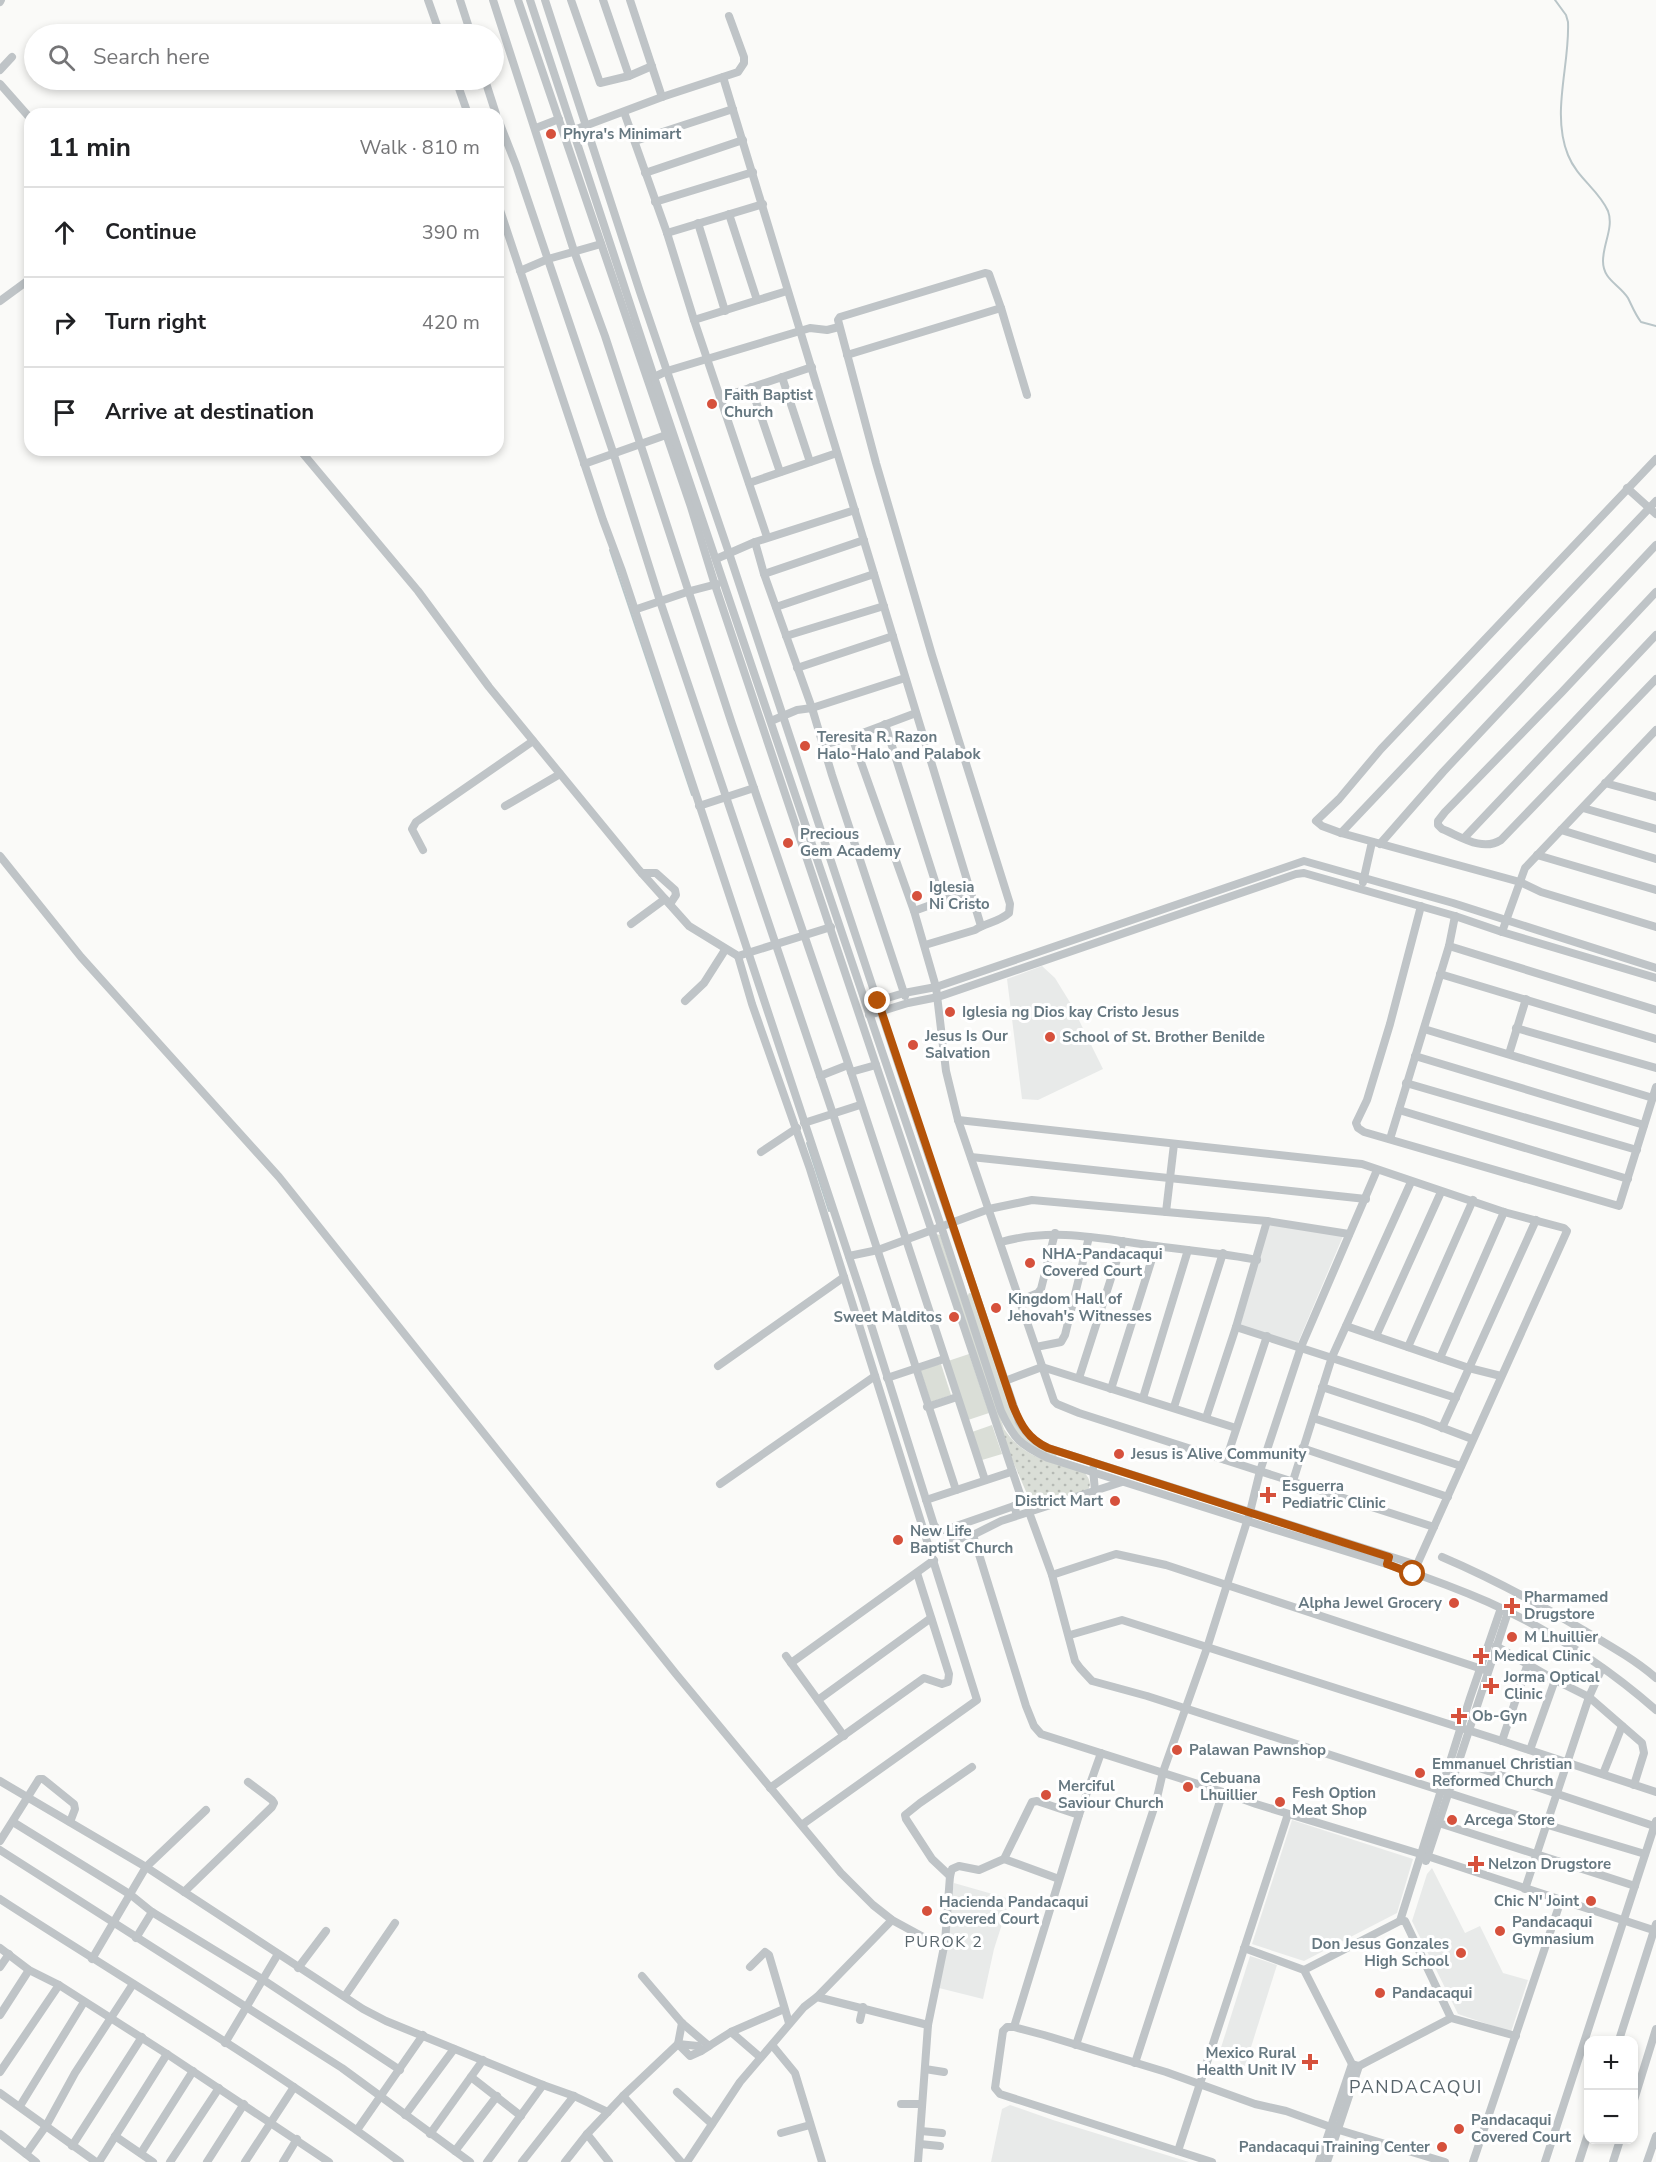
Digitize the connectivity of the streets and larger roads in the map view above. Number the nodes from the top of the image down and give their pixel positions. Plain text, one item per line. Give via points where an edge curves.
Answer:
1 (428, 0) edge
2 (460, 0) edge
3 (493, 0) edge
4 (518, 0) edge
5 (530, 0) edge
6 (545, 0) edge
7 (571, 0) edge
8 (603, 0) edge
9 (630, 0) edge
10 (729, 16) dead end
11 (436, 24) edge
12 (468, 24) edge
13 (501, 24) edge
14 (504, 33) edge
15 (12, 57) dead end
16 (652, 66) junction
17 (0, 70) edge
18 (629, 76) junction
19 (723, 77) junction
20 (0, 84) edge
21 (460, 90) edge
22 (488, 90) edge
23 (662, 97) junction
24 (466, 108) edge
25 (494, 108) edge
26 (733, 109) junction
27 (24, 111) edge
28 (624, 112) junction
29 (559, 119) junction
30 (587, 126) junction
31 (536, 128) junction
32 (574, 130) junction
33 (743, 140) junction
34 (635, 141) junction
35 (504, 144) edge
36 (753, 172) junction
37 (645, 173) junction
38 (655, 202) junction
39 (763, 204) junction
40 (729, 214) junction
41 (504, 222) edge
42 (698, 223) junction
43 (667, 233) junction
44 (601, 244) junction
45 (574, 251) junction
46 (548, 259) junction
47 (520, 271) junction
48 (24, 284) edge
49 (787, 291) junction
50 (757, 300) junction
51 (0, 302) edge
52 (1001, 308) junction
53 (725, 311) junction
54 (694, 320) junction
55 (839, 327) junction
56 (800, 331) junction
57 (847, 355) junction
58 (707, 360) junction
59 (812, 367) junction
60 (667, 371) junction
61 (654, 377) junction
62 (782, 377) junction
63 (751, 387) junction
64 (1027, 395) dead end
65 (720, 398) junction
66 (666, 435) junction
67 (639, 443) junction
68 (613, 452) junction
69 (837, 453) junction
70 (305, 456) edge
71 (1656, 459) edge
72 (810, 462) junction
73 (584, 464) junction
74 (780, 472) junction
75 (749, 483) junction
76 (1627, 488) junction
77 (1656, 501) edge
78 (1649, 508) junction
79 (855, 510) junction
80 (1656, 514) edge
81 (767, 537) junction
82 (864, 540) junction
83 (755, 542) junction
84 (1656, 545) edge
85 (729, 554) junction
86 (716, 559) junction
87 (764, 574) junction
88 (874, 574) junction
89 (724, 581) junction
90 (715, 585) junction
91 (690, 591) junction
92 (1656, 592) edge
93 (660, 602) junction
94 (884, 606) junction
95 (776, 607) junction
96 (634, 610) junction
97 (1656, 635) edge
98 (786, 636) junction
99 (893, 636) junction
100 (797, 668) junction
101 (905, 678) junction
102 (1656, 679) edge
103 (812, 708) junction
104 (916, 713) junction
105 (782, 715) junction
106 (771, 721) junction
107 (885, 724) junction
108 (1656, 730) edge
109 (852, 737) junction
110 (533, 741) junction
111 (822, 745) junction
112 (560, 774) junction
113 (1605, 783) junction
114 (754, 788) junction
115 (726, 797) junction
116 (1656, 797) edge
117 (505, 806) dead end
118 (699, 806) junction
119 (1582, 808) junction
120 (1561, 830) junction
121 (1656, 830) edge
122 (1341, 833) junction
123 (1465, 837) junction
124 (1376, 843) junction
125 (423, 850) dead end
126 (1538, 855) junction
127 (0, 856) edge
128 (1656, 859) edge
129 (642, 873) junction
130 (1364, 878) junction
131 (1520, 882) junction
132 (1361, 888) junction
133 (972, 890) junction
134 (1656, 890) edge
135 (1203, 897) junction
136 (941, 900) junction
137 (668, 902) junction
138 (1206, 906) junction
139 (1421, 906) junction
140 (914, 911) junction
141 (1455, 916) junction
142 (1505, 920) junction
143 (631, 924) dead end
144 (981, 926) junction
145 (831, 927) junction
146 (1656, 927) edge
147 (1502, 932) junction
148 (804, 935) junction
149 (776, 945) junction
150 (925, 945) junction
151 (1449, 946) junction
152 (725, 950) junction
153 (742, 954) junction
154 (1656, 968) edge
155 (1440, 974) junction
156 (1656, 978) edge
157 (936, 987) junction
158 (904, 993) junction
159 (938, 997) junction
160 (1526, 999) junction
161 (685, 1001) dead end
162 (878, 1001) junction
163 (908, 1003) junction
164 (866, 1005) junction
165 (1656, 1010) edge
166 (881, 1011) junction
167 (869, 1015) junction
168 (1516, 1028) junction
169 (1424, 1029) junction
170 (1656, 1039) edge
171 (1509, 1054) junction
172 (1415, 1056) junction
173 (876, 1065) junction
174 (1656, 1068) edge
175 (849, 1069) junction
176 (820, 1076) junction
177 (1406, 1083) junction
178 (1656, 1087) edge
179 (1653, 1098) junction
180 (860, 1105) junction
181 (1399, 1110) junction
182 (833, 1114) junction
183 (958, 1120) junction
184 (1644, 1125) junction
185 (800, 1126) junction
186 (1390, 1139) junction
187 (1174, 1144) junction
188 (1637, 1150) junction
189 (761, 1152) dead end
190 (971, 1157) junction
191 (1377, 1170) junction
192 (1170, 1177) junction
193 (1628, 1179) junction
194 (1411, 1182) junction
195 (1441, 1192) junction
196 (1365, 1199) junction
197 (1473, 1200) junction
198 (989, 1209) junction
199 (1166, 1212) junction
200 (1504, 1212) junction
201 (1536, 1220) junction
202 (952, 1221) junction
203 (1267, 1221) junction
204 (941, 1226) junction
205 (931, 1228) junction
206 (1055, 1233) junction
207 (1349, 1234) junction
208 (1089, 1237) junction
209 (906, 1238) junction
210 (1123, 1241) junction
211 (1001, 1242) junction
212 (1156, 1246) junction
213 (878, 1250) junction
214 (1188, 1250) junction
215 (1223, 1253) junction
216 (849, 1257) junction
217 (1257, 1260) junction
218 (844, 1277) junction
219 (1021, 1300) junction
220 (1346, 1326) junction
221 (1236, 1327) junction
222 (1267, 1336) junction
223 (1376, 1336) junction
224 (1036, 1347) junction
225 (1301, 1347) junction
226 (1408, 1347) junction
227 (1332, 1357) junction
228 (1440, 1358) junction
229 (944, 1359) junction
230 (718, 1366) dead end
231 (916, 1368) junction
232 (1042, 1368) junction
233 (1469, 1368) junction
234 (875, 1376) junction
235 (1501, 1376) junction
236 (887, 1378) junction
237 (1079, 1378) junction
238 (1005, 1381) junction
239 (1322, 1388) junction
240 (1111, 1389) junction
241 (957, 1397) junction
242 (1143, 1398) junction
243 (1456, 1398) junction
244 (927, 1407) junction
245 (1174, 1407) junction
246 (1206, 1418) junction
247 (1313, 1418) junction
248 (1236, 1428) junction
249 (1442, 1428) junction
250 (1472, 1439) junction
251 (1302, 1448) junction
252 (1226, 1460) junction
253 (1094, 1462) junction
254 (1461, 1466) junction
255 (1260, 1471) junction
256 (1011, 1472) junction
257 (1092, 1472) junction
258 (984, 1480) junction
259 (1150, 1480) junction
260 (1293, 1480) junction
261 (1122, 1482) junction
262 (720, 1484) dead end
263 (956, 1490) junction
264 (1147, 1490) junction
265 (1095, 1491) junction
266 (1448, 1497) junction
267 (926, 1500) junction
268 (1014, 1506) junction
269 (1029, 1512) junction
270 (1250, 1512) junction
271 (1017, 1515) junction
272 (1247, 1521) junction
273 (1434, 1527) junction
274 (973, 1535) junction
275 (953, 1541) dead end
276 (1442, 1557) dead end
277 (934, 1560) junction
278 (1388, 1561) junction
279 (1417, 1565) junction
280 (917, 1573) junction
281 (1413, 1574) junction
282 (1052, 1575) junction
283 (1226, 1584) junction
284 (1505, 1610) junction
285 (931, 1618) junction
286 (1070, 1635) junction
287 (1496, 1646) junction
288 (1207, 1648) junction
289 (1528, 1663) junction
290 (1602, 1668) junction
291 (1484, 1670) junction
292 (1656, 1678) edge
293 (1556, 1680) junction
294 (1589, 1697) junction
295 (818, 1700) junction
296 (1185, 1708) junction
297 (1656, 1710) edge
298 (1622, 1726) junction
299 (1465, 1729) junction
300 (843, 1736) junction
301 (1502, 1741) junction
302 (1530, 1750) junction
303 (1101, 1753) junction
304 (1458, 1761) junction
305 (1568, 1762) junction
306 (972, 1767) dead end
307 (1163, 1772) junction
308 (1603, 1774) junction
309 (248, 1782) dead end
310 (1, 1783) edge
311 (1634, 1785) junction
312 (770, 1788) junction
313 (1445, 1791) junction
314 (1223, 1792) junction
315 (1656, 1792) edge
316 (1557, 1794) junction
317 (27, 1797) junction
318 (206, 1810) dead end
319 (1288, 1814) junction
320 (1079, 1815) junction
321 (13, 1822) junction
322 (70, 1822) junction
323 (1439, 1823) junction
324 (1655, 1823) edge
325 (803, 1824) junction
326 (1548, 1825) junction
327 (0, 1841) edge
328 (0, 1850) edge
329 (1645, 1854) junction
330 (1425, 1855) junction
331 (1537, 1855) junction
332 (1004, 1859) junction
333 (146, 1867) junction
334 (950, 1876) junction
335 (1059, 1879) junction
336 (1635, 1886) junction
337 (1525, 1889) junction
338 (184, 1892) junction
339 (130, 1895) junction
340 (0, 1899) edge
341 (1561, 1900) junction
342 (152, 1912) junction
343 (892, 1920) junction
344 (1403, 1921) junction
345 (1624, 1921) junction
346 (114, 1923) junction
347 (395, 1923) dead end
348 (1655, 1929) edge
349 (326, 1931) dead end
350 (136, 1938) junction
351 (945, 1942) junction
352 (0, 1948) edge
353 (1244, 1948) junction
354 (9, 1954) junction
355 (278, 1954) junction
356 (92, 1959) junction
357 (0, 1967) edge
358 (750, 1967) dead end
359 (298, 1968) junction
360 (29, 1970) junction
361 (1304, 1970) junction
362 (642, 1976) dead end
363 (262, 1979) junction
364 (133, 1984) junction
365 (59, 1985) junction
366 (345, 1996) junction
367 (817, 1997) junction
368 (84, 2002) junction
369 (246, 2007) junction
370 (863, 2007) junction
371 (784, 2009) junction
372 (0, 2015) edge
373 (1451, 2018) junction
374 (110, 2019) junction
375 (860, 2020) dead end
376 (682, 2023) junction
377 (789, 2023) junction
378 (928, 2025) junction
379 (1014, 2026) junction
380 (1656, 2029) edge
381 (731, 2032) junction
382 (423, 2035) junction
383 (1516, 2036) junction
384 (1620, 2036) edge
385 (142, 2037) junction
386 (225, 2043) junction
387 (678, 2044) junction
388 (772, 2045) junction
389 (1076, 2045) junction
390 (709, 2046) junction
391 (454, 2049) junction
392 (167, 2054) junction
393 (760, 2057) junction
394 (483, 2060) junction
395 (1135, 2063) junction
396 (1355, 2065) junction
397 (2, 2067) edge
398 (925, 2069) junction
399 (400, 2070) junction
400 (193, 2071) junction
401 (944, 2072) dead end
402 (471, 2077) junction
403 (1200, 2084) junction
404 (543, 2085) junction
405 (294, 2087) junction
406 (219, 2088) junction
407 (1637, 2090) edge
408 (677, 2092) dead end
409 (0, 2093) edge
410 (497, 2096) junction
411 (574, 2096) junction
412 (623, 2096) junction
413 (381, 2098) junction
414 (244, 2104) junction
415 (901, 2104) dead end
416 (922, 2104) junction
417 (20, 2106) junction
418 (608, 2112) junction
419 (405, 2115) junction
420 (521, 2116) junction
421 (271, 2122) junction
422 (712, 2124) junction
423 (810, 2125) junction
424 (46, 2126) junction
425 (1335, 2128) junction
426 (357, 2130) junction
427 (921, 2131) junction
428 (781, 2133) dead end
429 (942, 2133) dead end
430 (0, 2134) edge
431 (430, 2134) junction
432 (587, 2134) junction
433 (115, 2136) junction
434 (1656, 2136) edge
435 (297, 2139) junction
436 (920, 2144) junction
437 (1585, 2144) edge
438 (1618, 2144) edge
439 (72, 2146) junction
440 (940, 2146) dead end
441 (455, 2151) junction
442 (1178, 2151) junction
443 (141, 2153) junction
444 (26, 2154) junction
445 (606, 2161) edge
446 (36, 2162) edge
447 (98, 2162) edge
448 (153, 2162) edge
449 (170, 2162) edge
450 (207, 2162) edge
451 (245, 2162) edge
452 (283, 2162) edge
453 (329, 2162) edge
454 (400, 2162) edge
455 (470, 2162) edge
456 (487, 2162) edge
457 (522, 2162) edge
458 (565, 2162) edge
459 (681, 2162) edge
460 (687, 2162) edge
461 (822, 2162) edge
462 (918, 2162) edge
463 (1212, 2162) edge
464 (1319, 2162) edge
465 (1327, 2162) edge
466 (1445, 2162) edge
467 (1473, 2162) edge
468 (1545, 2162) edge
469 (1579, 2162) edge
470 (1613, 2162) edge
471 (1647, 2162) edge

1 - 11 street
2 - 12 street
3 - 13 street
4 - 29 street
5 - 32 street
6 - 30 street
7 - 18 street via 598,81
8 - 18 street
9 - 16 street
10 - 19 street via 744,60 738,72
14 - 31 street
15 - 17 street
16 - 18 street
16 - 23 street
19 - 23 street
19 - 26 street
20 - 27 street
21 - 24 street
22 - 25 street
23 - 28 street
26 - 33 street
26 - 34 street
28 - 30 street
28 - 34 street
29 - 31 street
29 - 44 street
30 - 32 street
30 - 60 street
31 - 45 street
32 - 61 street
33 - 36 street
33 - 37 street
34 - 37 street
35 - 46 street via 516,165
36 - 38 street
36 - 39 street
37 - 38 street
38 - 43 street
39 - 40 street
39 - 49 street
40 - 42 street
40 - 50 street
41 - 47 street
42 - 43 street
42 - 53 street
43 - 54 street
44 - 45 street
44 - 66 street
45 - 46 street
45 - 67 street
46 - 47 street
46 - 68 street
47 - 73 street
48 - 51 street
49 - 50 street
49 - 56 street
50 - 53 street
52 - 55 street via 989,274 985,273 840,317
52 - 57 street
52 - 64 street
53 - 54 street
54 - 58 street
55 - 56 street
55 - 57 street
56 - 58 street
56 - 59 street
57 - 144 street via 932,655 1010,904 1007,915
58 - 60 street
58 - 65 street
59 - 62 street
59 - 69 street
60 - 61 street
60 - 85 street
61 - 86 street
62 - 63 street
62 - 72 street
63 - 65 street
63 - 74 street
65 - 75 street
66 - 67 street
66 - 90 street
67 - 68 street
67 - 91 street
68 - 73 street
68 - 93 street
69 - 72 street
69 - 79 street
70 - 110 street via 418,591
71 - 76 street
72 - 74 street
73 - 96 street
74 - 75 street
75 - 81 street
76 - 78 street
76 - 122 street via 1316,821
77 - 78 street
78 - 80 street
78 - 122 street
79 - 81 street
79 - 82 street
81 - 83 street
82 - 87 street
82 - 88 street
83 - 85 street
83 - 87 street
84 - 124 street
85 - 86 street
85 - 105 street
86 - 89 street
87 - 95 street
88 - 94 street
88 - 95 street
89 - 90 street
89 - 106 street
90 - 91 street
90 - 145 street
91 - 93 street
91 - 114 street
92 - 123 street via 1438,821 1442,829
93 - 96 street
93 - 115 street
94 - 98 street
94 - 99 street
95 - 98 street
96 - 118 street
97 - 123 street
98 - 100 street
99 - 100 street
99 - 101 street
100 - 103 street
101 - 103 street
101 - 104 street
102 - 123 street via 1501,840 1488,845
103 - 105 street
103 - 111 street
104 - 107 street
104 - 133 street
105 - 106 street
105 - 162 street
106 - 164 street
107 - 109 street
107 - 136 street
108 - 113 street
109 - 111 street
109 - 140 street
110 - 112 street
110 - 125 street via 416,822 412,829
111 - 158 street
112 - 117 street
112 - 129 street
113 - 116 street
113 - 119 street
114 - 115 street
114 - 148 street
115 - 118 street
115 - 149 street
118 - 153 street
119 - 120 street
119 - 121 street
120 - 126 street
120 - 128 street
122 - 124 street
124 - 130 street
124 - 131 street
126 - 131 street via 1525,868
126 - 134 street
127 - 312 street via 81,957 279,1177
129 - 137 street
129 - 137 street via 656,873 675,890 676,895
130 - 132 street
130 - 135 street via 1304,861
130 - 142 street
131 - 142 street
131 - 146 street
132 - 138 street via 1296,874
132 - 139 street
133 - 136 street
133 - 144 street
135 - 138 street
135 - 157 street
136 - 140 street
137 - 143 street
137 - 152 street via 689,926
138 - 159 street
139 - 141 street
139 - 186 street via 1368,1100 1356,1123 1364,1132
140 - 150 street
141 - 147 street
141 - 151 street
142 - 147 street
142 - 154 street
144 - 150 street
145 - 148 street
145 - 173 street
147 - 156 street
148 - 149 street
148 - 175 street
149 - 153 street
149 - 176 street
150 - 157 street
151 - 155 street
151 - 165 street
152 - 153 street
152 - 161 street via 704,983
153 - 185 street
155 - 160 street
155 - 169 street
157 - 158 street
157 - 159 street
158 - 162 street
158 - 163 street
159 - 163 street
159 - 183 street via 946,1071
160 - 168 street
160 - 170 street
162 - 164 street
162 - 166 street
163 - 166 street
164 - 167 street
166 - 167 street
166 - 202 street
167 - 204 street
168 - 171 street
168 - 174 street
169 - 171 street
169 - 172 street
171 - 179 street
172 - 177 street
172 - 184 street
173 - 175 street
173 - 205 street
175 - 176 street
175 - 180 street
176 - 182 street
177 - 181 street
177 - 188 street
178 - 179 street
179 - 184 street
180 - 182 street
180 - 209 street
181 - 186 street
181 - 193 street
182 - 185 street
182 - 213 street
183 - 187 street
183 - 190 street
184 - 188 street
185 - 189 street
185 - 216 street
185 - 218 street
186 - 193 street via 1618,1206
187 - 191 street via 1344,1161
187 - 192 street
188 - 193 street
190 - 192 street
190 - 198 street
191 - 194 street
191 - 196 street
192 - 196 street
192 - 199 street
194 - 195 street
194 - 220 street
195 - 197 street
195 - 223 street
196 - 207 street
197 - 200 street
197 - 226 street
198 - 199 street via 1032,1200
198 - 202 street
198 - 211 street
199 - 203 street
200 - 201 street
200 - 228 street
201 - 233 street
201 - 235 street via 1568,1231
202 - 204 street
202 - 238 street
203 - 207 street
203 - 217 street
204 - 205 street
204 - 257 street via 1008,1426 1025,1448
205 - 209 street
205 - 256 street
206 - 208 street
206 - 211 street
206 - 219 street via 1041,1289
207 - 225 street
208 - 210 street
208 - 224 street via 1065,1335 1061,1342
209 - 213 street
209 - 229 street
210 - 212 street
210 - 237 street
211 - 219 street
212 - 214 street
212 - 240 street
213 - 216 street
213 - 231 street
214 - 215 street
214 - 242 street
215 - 217 street
215 - 245 street
216 - 236 street
217 - 221 street
218 - 230 street
218 - 234 street
219 - 224 street
220 - 223 street
220 - 227 street
221 - 222 street
221 - 246 street
222 - 225 street
222 - 248 street
223 - 226 street
224 - 232 street
225 - 227 street
225 - 255 street
226 - 228 street
227 - 239 street
227 - 243 street
228 - 233 street
229 - 231 street
229 - 241 street
231 - 236 street
231 - 244 street
232 - 237 street
232 - 238 street
232 - 252 street via 1057,1404
233 - 235 street
233 - 243 street
234 - 262 street
234 - 277 street
235 - 250 street
236 - 267 street
237 - 240 street
238 - 253 street via 1026,1433 1048,1448
239 - 247 street
239 - 249 street
240 - 242 street
241 - 244 street
241 - 258 street
242 - 245 street
243 - 249 street
244 - 263 street
245 - 246 street
246 - 248 street
247 - 251 street
247 - 254 street
248 - 252 street
249 - 250 street
250 - 254 street
251 - 260 street
251 - 266 street
252 - 255 street
253 - 257 street
253 - 259 street
254 - 266 street
255 - 260 street
255 - 270 street
256 - 258 street
256 - 268 street via 1022,1498
257 - 261 street
257 - 265 street
258 - 263 street
259 - 264 street
259 - 270 street
260 - 273 street
261 - 264 street
261 - 265 street
263 - 267 street
264 - 272 street
265 - 269 street
266 - 273 street
267 - 268 street via 938,1530
268 - 271 street
269 - 271 street
269 - 282 street
270 - 272 street
270 - 278 street
271 - 274 street
272 - 278 street
272 - 283 street
273 - 279 street
274 - 275 street
274 - 303 street via 1034,1726 1041,1734
276 - 292 street via 1551,1611
277 - 280 street
277 - 325 street via 977,1700
278 - 279 street
278 - 281 street
279 - 281 street
280 - 285 street
280 - 295 street via 789,1660
281 - 284 street
282 - 283 street via 1116,1554
282 - 286 street
283 - 288 street
283 - 291 street
284 - 287 street
284 - 290 street
284 - 291 street
285 - 295 street
285 - 300 street via 949,1674 948,1682 924,1678
286 - 288 street via 1122,1620
286 - 296 street via 1075,1661 1092,1681
287 - 289 street
287 - 291 street
288 - 296 street
288 - 299 street
289 - 293 street
289 - 301 street
290 - 294 street
290 - 297 street
291 - 299 street
293 - 294 street
293 - 302 street
294 - 298 street
294 - 305 street
295 - 300 street
296 - 307 street
296 - 313 street
298 - 308 street
298 - 311 street via 1644,1746
299 - 301 street
299 - 304 street
299 - 313 street
300 - 312 street
301 - 302 street
302 - 305 street
303 - 307 street
303 - 320 street
304 - 313 street
304 - 316 street
305 - 308 street
305 - 316 street
306 - 334 street via 905,1815 932,1859
307 - 314 street
307 - 389 street
308 - 311 street
309 - 338 street via 272,1800 272,1807
310 - 317 street
311 - 315 street
312 - 325 street
313 - 323 street
313 - 326 street
313 - 330 street
314 - 319 street
314 - 395 street
316 - 324 street
316 - 326 street
317 - 321 street
317 - 322 street
317 - 322 street via 36,1780 43,1779 74,1804
318 - 333 street
319 - 330 street
319 - 353 street
320 - 332 street via 1032,1802
320 - 335 street
321 - 327 street
321 - 339 street
322 - 333 street
323 - 330 street
323 - 331 street
324 - 329 street
325 - 343 street via 841,1873
326 - 329 street
326 - 331 street
328 - 346 street
329 - 336 street
330 - 337 street
330 - 344 street
331 - 336 street
331 - 337 street
332 - 334 street via 980,1870 956,1866
332 - 335 street
333 - 338 street
333 - 339 street
334 - 351 street
335 - 379 street
336 - 345 street
337 - 341 street
338 - 355 street
339 - 342 street
339 - 346 street
340 - 356 street
341 - 345 street
341 - 383 street
342 - 350 street
342 - 363 street
343 - 351 street via 927,1939
343 - 367 street
344 - 361 street
344 - 373 street
345 - 348 street
345 - 468 street
346 - 350 street
346 - 356 street
347 - 366 street
348 - 384 street
349 - 359 street
350 - 369 street
351 - 378 street
352 - 354 street
353 - 361 street
353 - 403 street
354 - 357 street
354 - 360 street
355 - 359 street
355 - 363 street
356 - 364 street
358 - 371 street via 765,1952 769,1955
359 - 366 street
360 - 365 street
360 - 372 street
361 - 396 street
362 - 376 street
363 - 369 street
363 - 399 street
364 - 374 street
364 - 386 street
365 - 368 street
365 - 397 street
366 - 382 street via 363,2009
367 - 370 street
367 - 377 street
368 - 374 street
368 - 417 street
369 - 386 street
369 - 413 street via 342,2068
370 - 375 street
370 - 378 street
371 - 377 street
371 - 381 street
373 - 383 street
373 - 396 street
374 - 385 street
374 - 424 street
376 - 387 street
376 - 390 street
377 - 388 street
378 - 398 street
379 - 389 street
379 - 442 street via 1003,2031 995,2088 1000,2094
380 - 407 street
381 - 390 street
381 - 393 street
382 - 391 street
382 - 399 street
383 - 467 street
385 - 392 street
385 - 439 street
386 - 405 street
387 - 390 street via 690,2056
387 - 412 street
388 - 393 street
388 - 423 street via 795,2073
389 - 395 street
391 - 394 street
391 - 419 street
392 - 400 street
392 - 433 street
393 - 422 street
394 - 402 street
394 - 404 street
395 - 403 street
396 - 425 street
398 - 401 street
398 - 416 street
399 - 413 street
400 - 406 street
400 - 443 street
402 - 410 street
402 - 431 street
403 - 425 street
403 - 442 street
404 - 411 street
404 - 420 street
405 - 421 street
405 - 426 street
406 - 414 street
406 - 449 street
408 - 422 street
409 - 417 street
410 - 420 street
410 - 441 street
411 - 418 street
411 - 457 street
412 - 418 street
412 - 459 street
413 - 419 street
413 - 426 street
414 - 421 street
414 - 450 street
415 - 416 street
416 - 427 street
417 - 424 street
418 - 432 street
419 - 431 street
420 - 456 street
421 - 435 street
421 - 451 street
422 - 460 street
423 - 428 street
423 - 461 street
424 - 439 street
424 - 444 street
425 - 464 street
425 - 465 street
425 - 466 street
426 - 454 street
427 - 429 street
427 - 436 street
430 - 444 street
431 - 441 street
432 - 445 street
432 - 458 street
433 - 443 street
433 - 447 street
434 - 471 street
435 - 452 street
435 - 453 street
436 - 440 street
436 - 462 street
437 - 469 street
438 - 470 street
439 - 447 street
441 - 455 street
442 - 463 street
443 - 448 street
444 - 446 street

